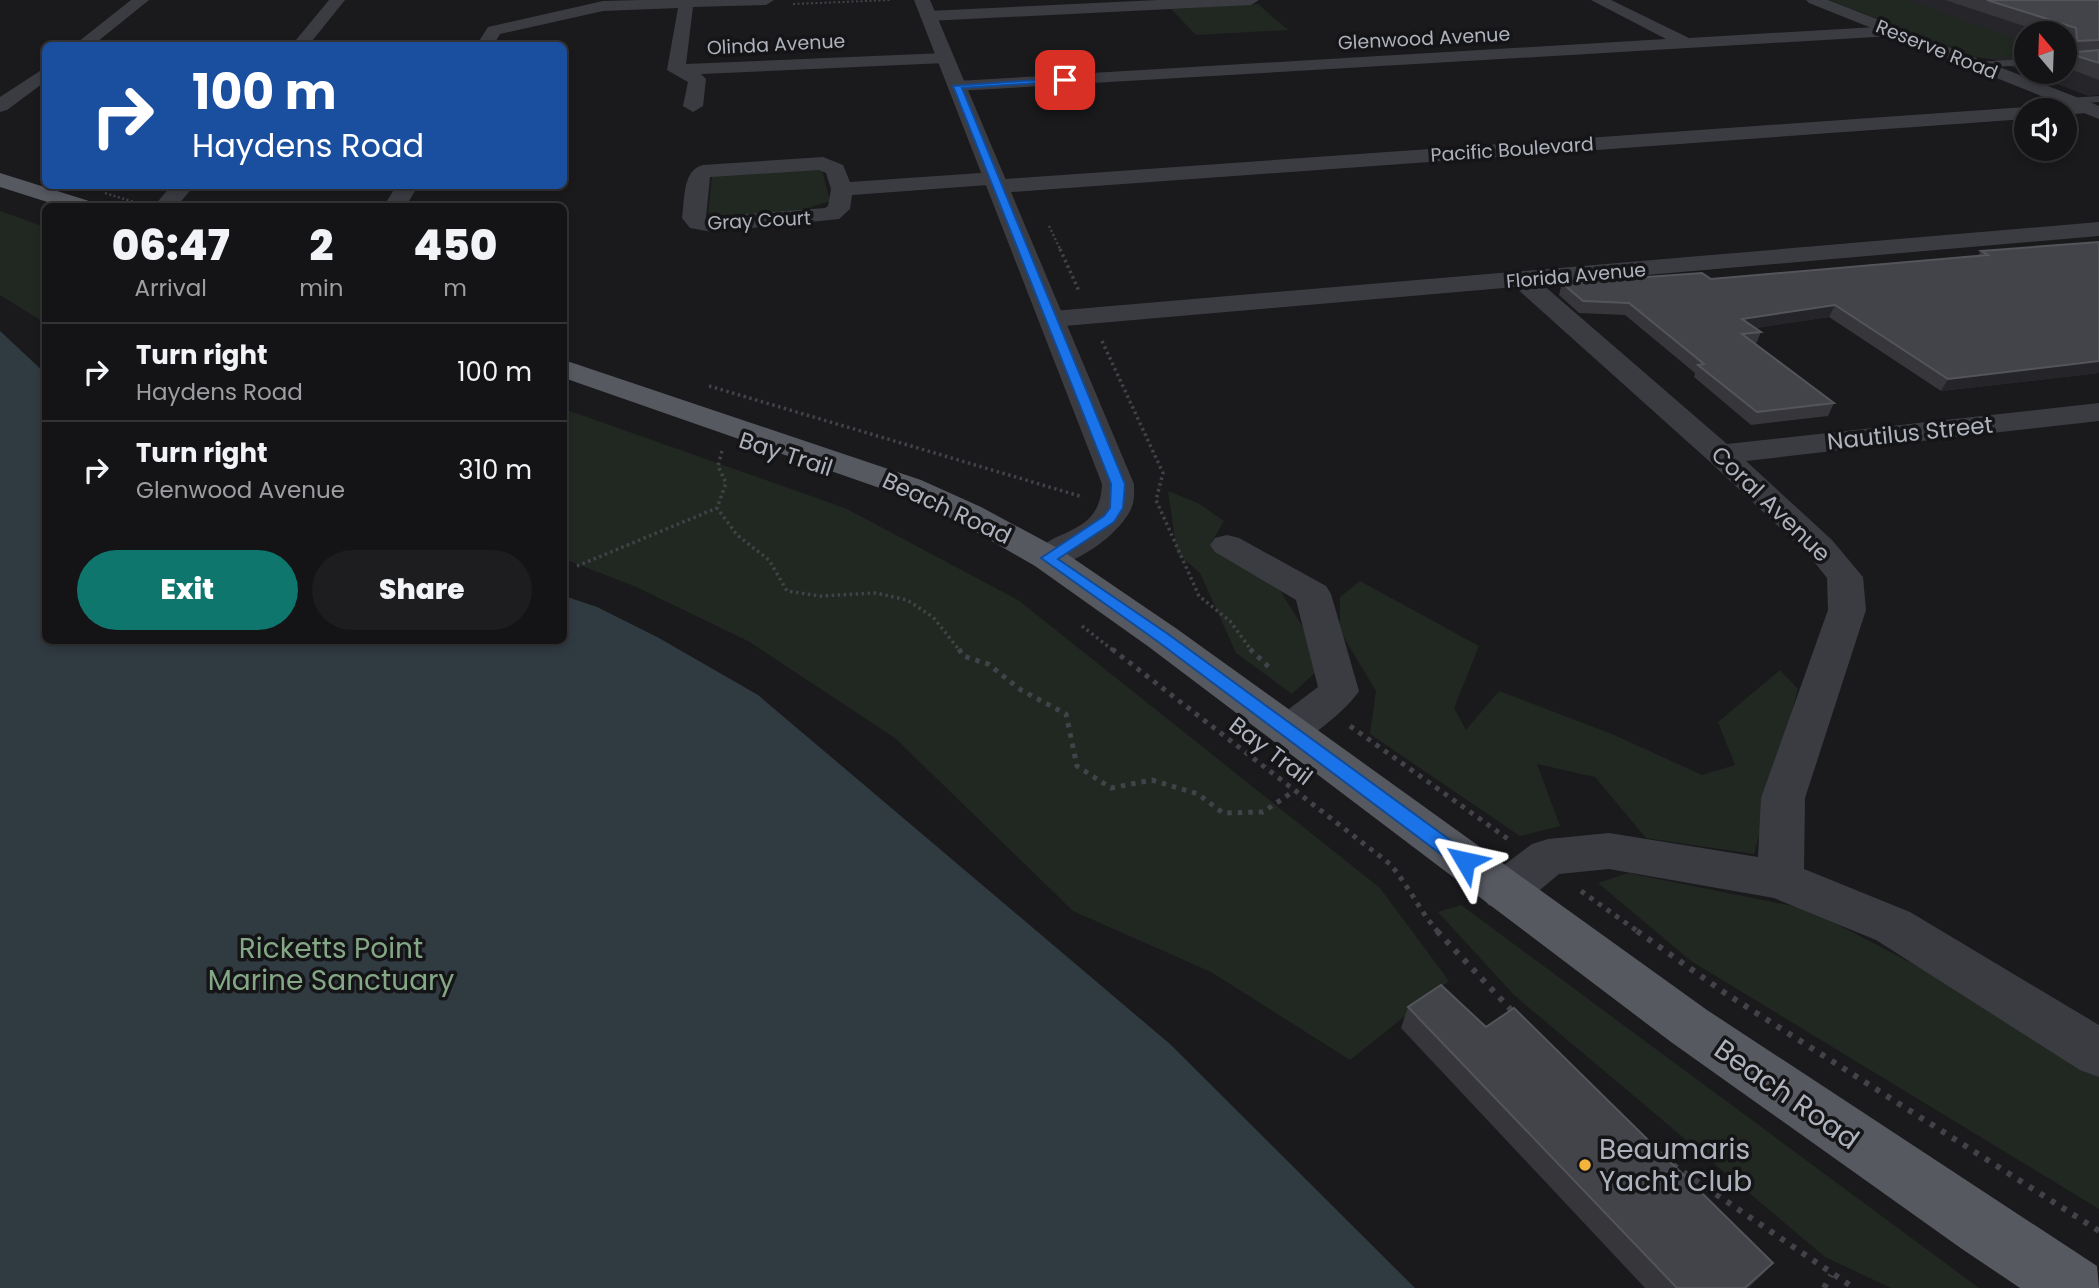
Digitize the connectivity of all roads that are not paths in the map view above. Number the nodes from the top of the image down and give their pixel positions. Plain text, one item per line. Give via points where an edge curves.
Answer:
1 (141, 0) edge
2 (337, 0) edge
3 (1251, 0) edge
4 (1599, 0) edge
5 (1814, 0) edge
6 (774, 2) edge
7 (686, 3) junction
8 (571, 5) edge
9 (925, 8) edge
10 (1892, 31) junction
11 (86, 42) edge
12 (302, 42) edge
13 (486, 42) edge
14 (1686, 43) junction
15 (945, 58) junction
16 (2099, 58) edge
17 (2077, 59) edge
18 (2014, 63) edge
19 (1978, 65) junction
20 (676, 70) junction
21 (42, 75) edge
22 (957, 86) junction
23 (2047, 98) edge
24 (0, 106) edge
25 (693, 106) dead end
26 (2077, 106) edge
27 (2095, 107) edge
28 (2014, 114) edge
29 (0, 180) edge
30 (997, 182) junction
31 (42, 189) edge
32 (44, 189) edge
33 (180, 189) edge
34 (842, 189) junction
35 (88, 198) edge
36 (168, 203) edge
37 (2099, 229) edge
38 (1522, 279) junction
39 (1052, 319) junction
40 (567, 370) edge
41 (2099, 412) edge
42 (1720, 454) junction
43 (1227, 545) dead end
44 (1048, 558) junction
45 (1304, 718) junction
46 (1523, 877) junction
47 (1780, 880) junction
48 (2099, 1053) edge
49 (2075, 1288) edge

1 - 11 street
2 - 12 street
3 - 9 street
4 - 14 street
5 - 10 street, Reserve Road
6 - 7 street
7 - 8 street
7 - 20 street, Olinda Avenue
8 - 13 street via 494,30
9 - 15 street
10 - 14 street, Glenwood Avenue
10 - 19 street, Reserve Road
14 - 22 street, Glenwood Avenue
15 - 20 street, Olinda Avenue
15 - 22 street
16 - 17 lane
18 - 19 lane
19 - 23 street, Reserve Road
20 - 25 street via 697,79
21 - 24 street
22 - 30 street
26 - 27 street
28 - 30 street, Pacific Boulevard
29 - 31 main road
30 - 34 street
30 - 39 street
32 - 35 main road
33 - 36 street
34 - 34 street, Gray Court via 839,209 822,217 712,225 694,218 699,175 713,169 823,163 835,170
37 - 38 street, Florida Avenue
38 - 39 street, Florida Avenue
38 - 42 street, Coral Avenue
39 - 44 street via 1119,492 1116,508 1099,527
40 - 44 main road, Beach Road via 909,487
41 - 42 street, Nautilus Street
42 - 47 street, Coral Avenue via 1820,547 1845,577 1847,610 1783,798
43 - 45 street via 1313,594 1339,691
44 - 45 main road, Beach Road via 1143,623
45 - 46 main road, Beach Road
46 - 47 street via 1548,857 1609,851
46 - 49 main road, Beach Road via 1689,1026
47 - 48 street via 1893,926

